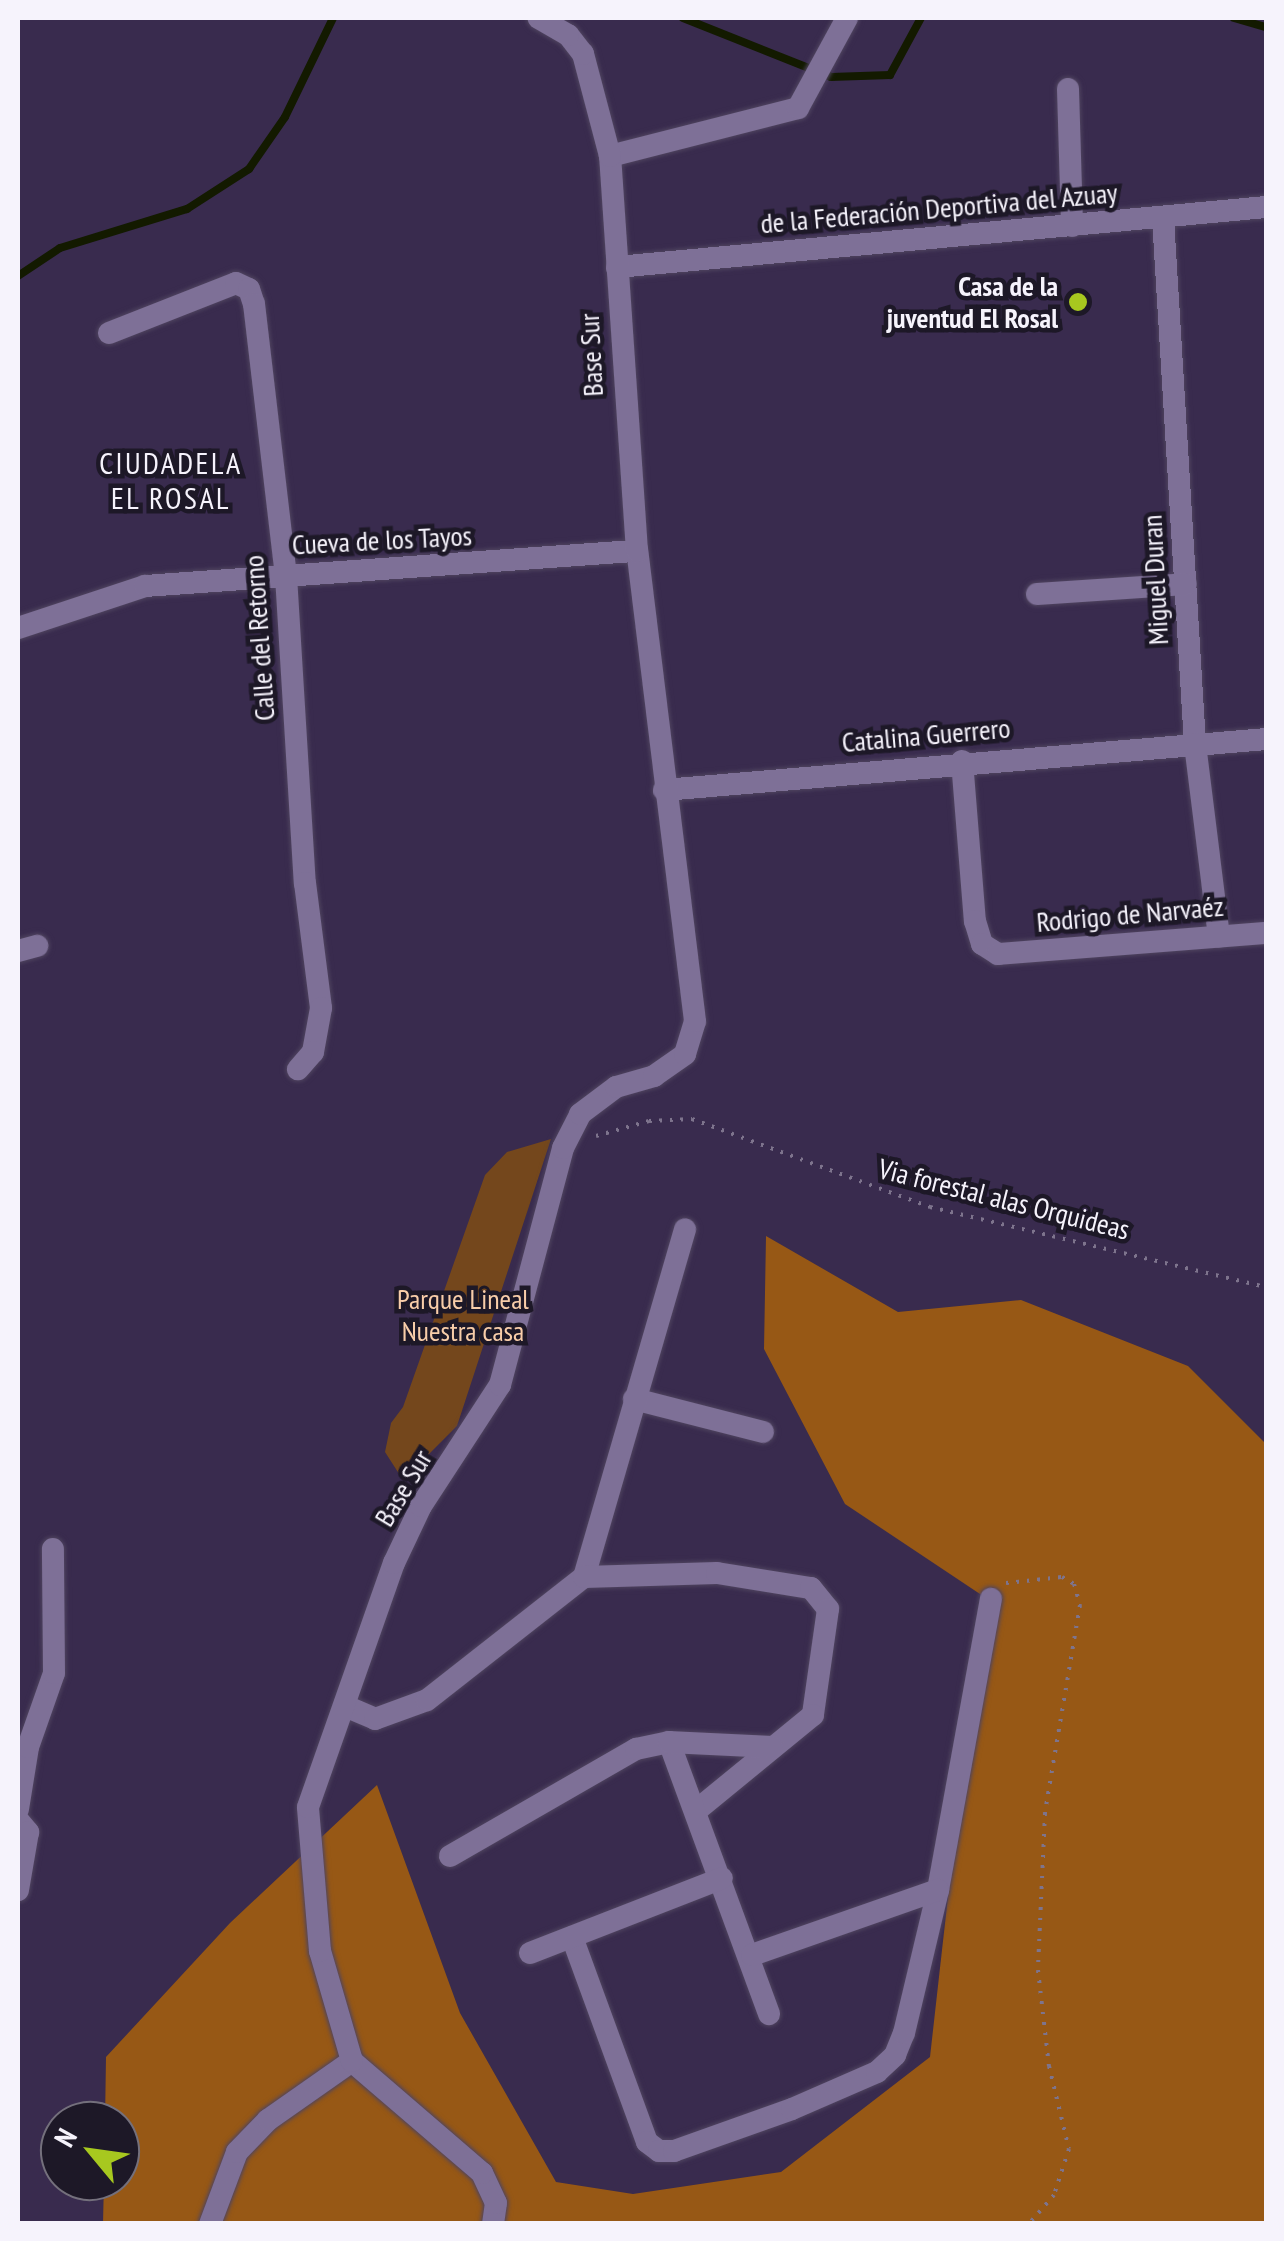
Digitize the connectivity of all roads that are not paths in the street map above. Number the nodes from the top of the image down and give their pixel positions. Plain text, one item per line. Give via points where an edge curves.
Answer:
1 (538, 18) edge
2 (847, 18) edge
3 (1068, 89) dead end
4 (610, 156) junction
5 (1266, 214) edge
6 (1163, 218) junction
7 (1072, 226) junction
8 (617, 267) junction
9 (109, 333) dead end
10 (637, 551) junction
11 (286, 576) junction
12 (1186, 584) junction
13 (1037, 594) dead end
14 (18, 628) edge
15 (1266, 739) edge
16 (1195, 744) junction
17 (962, 761) junction
18 (664, 790) junction
19 (1266, 933) edge
20 (1219, 937) junction
21 (298, 1069) dead end
22 (685, 1229) dead end
23 (634, 1399) junction
24 (763, 1432) dead end
25 (52, 1549) dead end
26 (584, 1577) junction
27 (991, 1599) road end
28 (345, 1706) junction
29 (668, 1742) junction
30 (772, 1746) junction
31 (18, 1809) edge
32 (698, 1810) junction
33 (18, 1820) edge
34 (450, 1856) dead end
35 (722, 1878) junction
36 (18, 1890) edge
37 (938, 1890) junction
38 (572, 1937) junction
39 (530, 1953) dead end
40 (752, 1955) junction
41 (768, 2014) dead end
42 (352, 2061) junction
43 (210, 2224) edge
44 (493, 2224) edge

1 - 4 street, Base Sur via 568,35 583,54
2 - 4 street via 798,108
3 - 7 street
4 - 8 street, Base Sur
5 - 6 street, de la Federación Deportiva del Azuay
6 - 7 street, de la Federación Deportiva del Azuay
6 - 12 street, Miguel Duran
7 - 8 street, de la Federación Deportiva del Azuay
8 - 10 street, Base Sur
9 - 11 street, Calle del Retorno via 208,289 236,283 250,289
10 - 11 street, Cueva de los Tayos
10 - 18 street, Base Sur
11 - 14 street, Cueva de los Tayos via 145,586
11 - 21 street, Calle del Retorno via 304,883 322,1008 313,1052
12 - 13 street
12 - 16 street, Miguel Duran
15 - 16 street, Catalina Guerrero
16 - 17 street, Catalina Guerrero
16 - 20 street, Miguel Duran
17 - 18 street, Catalina Guerrero
17 - 20 street, Rodrigo de Narvaéz via 982,944 998,954
18 - 28 street, Base Sur via 696,1021 685,1054 580,1114 564,1148 500,1385 421,1506 394,1562
19 - 20 street, Rodrigo de Narvaéz
22 - 23 street
23 - 24 street
23 - 26 street
25 - 31 street via 54,1673 28,1748
26 - 28 street via 426,1700 375,1719
26 - 30 street via 717,1573 822,1595 828,1608 812,1715
27 - 37 street
28 - 42 street, Base Sur via 308,1807 320,1951
29 - 30 street
29 - 32 street
29 - 34 street via 636,1749
30 - 32 street
32 - 35 street
33 - 36 street via 28,1832
35 - 38 street
35 - 40 street
37 - 38 street via 895,2055 877,2072 674,2151 647,2142
37 - 40 street
38 - 39 street
40 - 41 street
42 - 43 street via 268,2120 237,2152
42 - 44 street via 482,2173 496,2203

